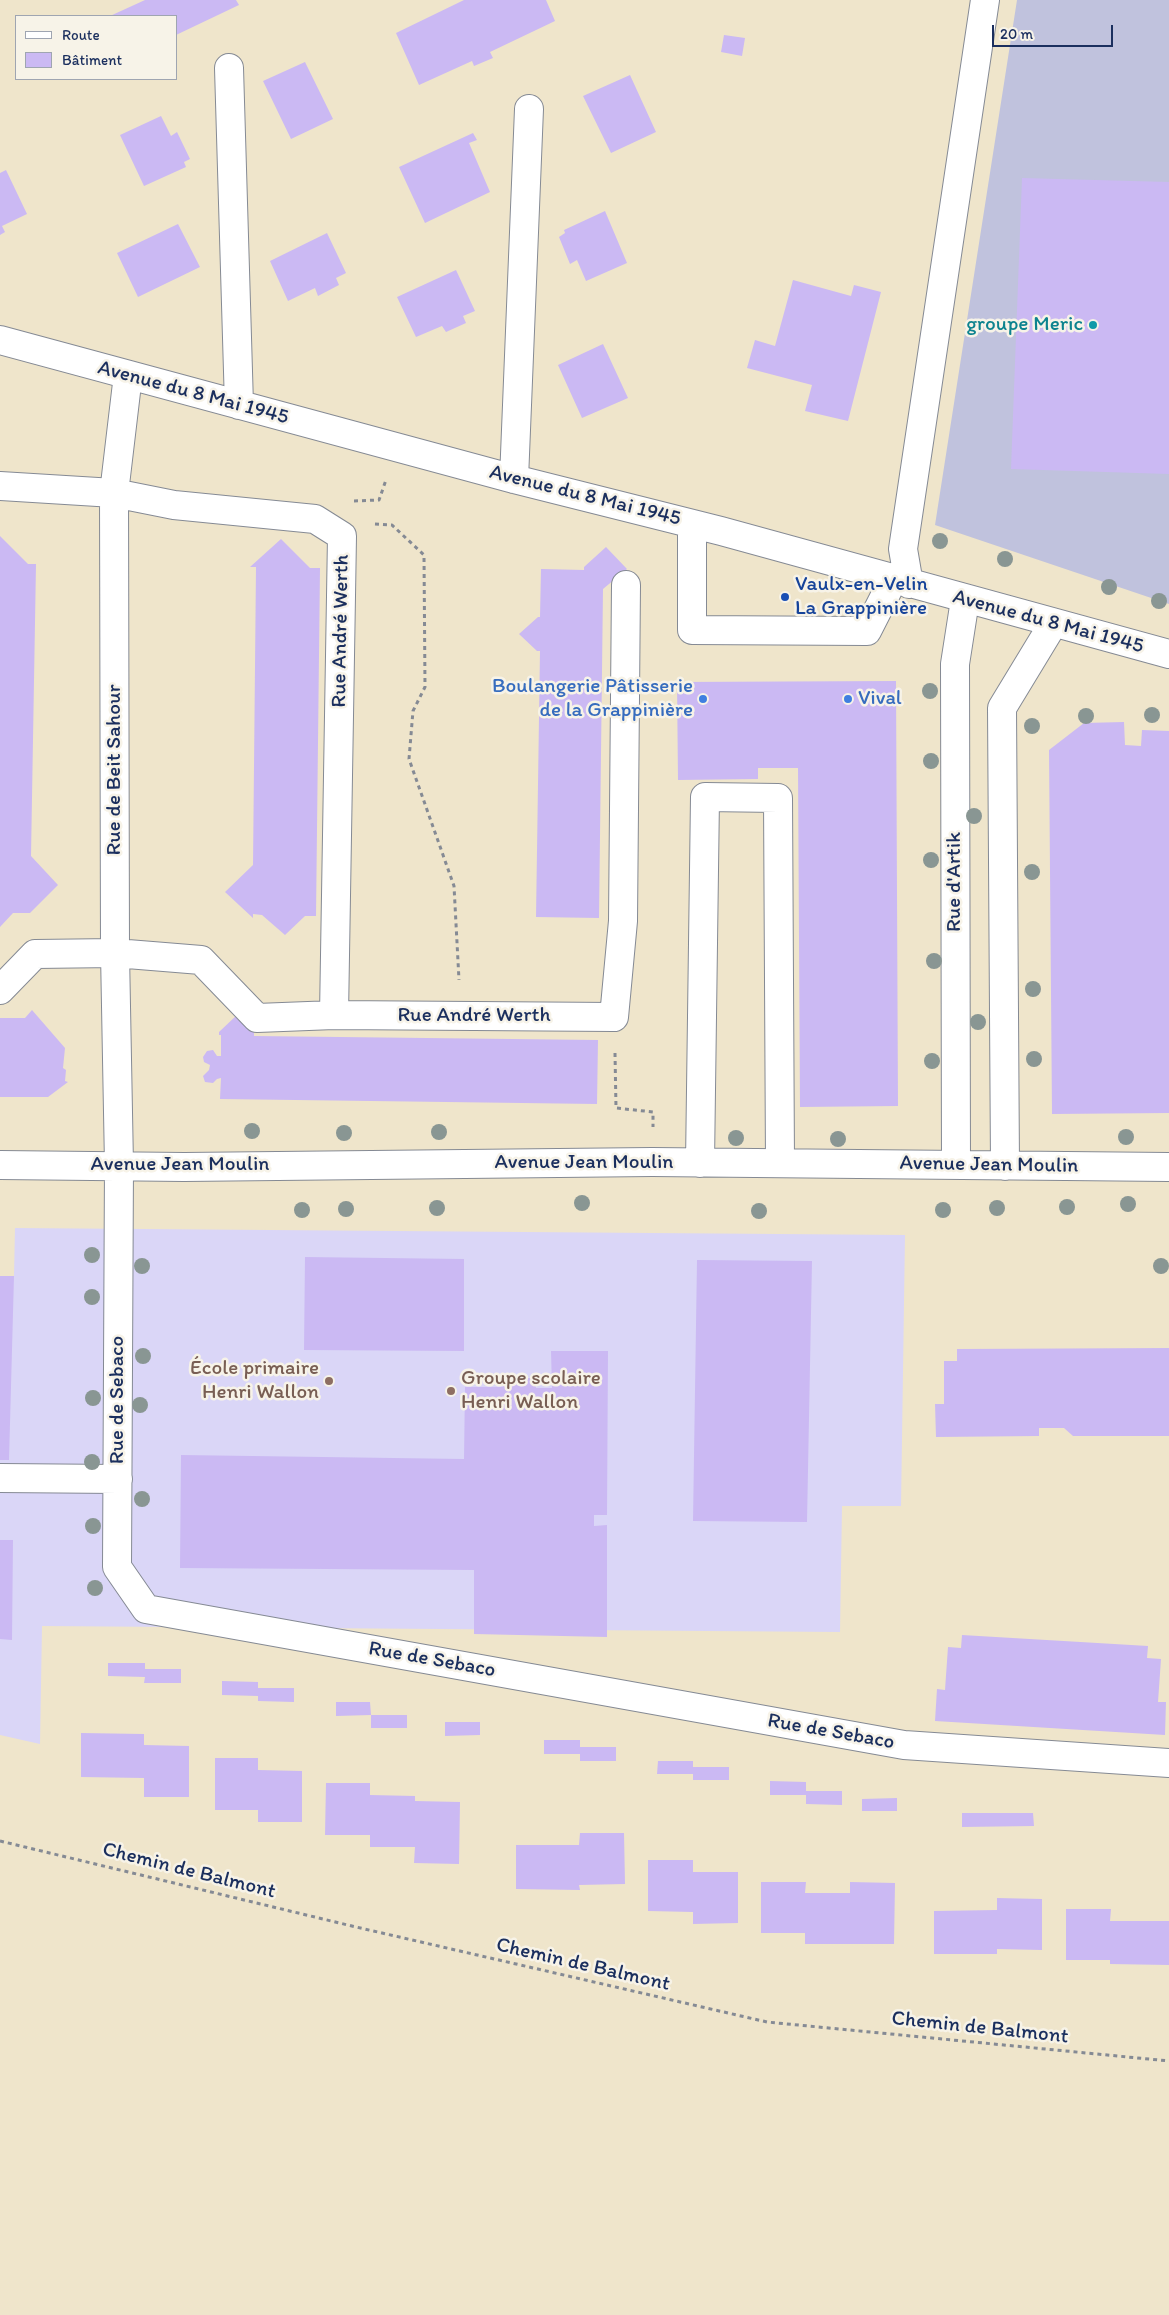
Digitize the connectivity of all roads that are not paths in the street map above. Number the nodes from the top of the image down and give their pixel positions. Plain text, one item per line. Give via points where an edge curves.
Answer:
1 (985, 0) edge
2 (229, 68) dead end
3 (529, 109) dead end
4 (0, 340) edge
5 (128, 375) junction
6 (239, 405) junction
7 (514, 479) junction
8 (0, 486) edge
9 (114, 493) junction
10 (692, 524) junction
11 (901, 582) junction
12 (626, 585) dead end
13 (965, 600) junction
14 (1053, 624) junction
15 (1169, 654) edge
16 (115, 954) junction
17 (0, 990) edge
18 (334, 1015) junction
19 (700, 1163) junction
20 (780, 1163) junction
21 (0, 1165) edge
22 (119, 1165) junction
23 (956, 1165) junction
24 (1005, 1166) junction
25 (1169, 1167) edge
26 (0, 1478) edge
27 (118, 1479) junction
28 (1169, 1763) edge

1 - 11 street via 903,549
2 - 6 street
3 - 7 street
4 - 5 street, Avenue du 8 Mai 1945
5 - 6 street, Avenue du 8 Mai 1945
5 - 9 street, Rue de Beit Sahour
6 - 7 street, Avenue du 8 Mai 1945
7 - 10 street, Avenue du 8 Mai 1945
8 - 9 street
9 - 16 street, Rue de Beit Sahour
9 - 18 street, Rue André Werth via 174,505 321,523 342,536
10 - 11 street, Avenue du 8 Mai 1945
10 - 11 street via 692,630 868,631
11 - 13 street, Avenue du 8 Mai 1945
12 - 18 street, Rue André Werth via 623,921 614,1017
13 - 14 street, Avenue du 8 Mai 1945
13 - 23 street, Rue d'Artik via 955,664
14 - 15 street, Avenue du 8 Mai 1945
14 - 24 street via 1002,708
16 - 17 street, Rue André Werth via 35,954
16 - 18 street, Rue André Werth via 201,960 257,1018
16 - 22 street, Rue de Beit Sahour
19 - 20 street, Avenue Jean Moulin
19 - 20 street via 704,798 778,798
19 - 22 street, Avenue Jean Moulin
20 - 23 street, Avenue Jean Moulin
21 - 22 street, Avenue Jean Moulin
22 - 27 street, Rue de Sebaco
23 - 24 street, Avenue Jean Moulin
24 - 25 street, Avenue Jean Moulin
26 - 27 street
27 - 28 street, Rue de Sebaco via 117,1567 146,1609 904,1744

